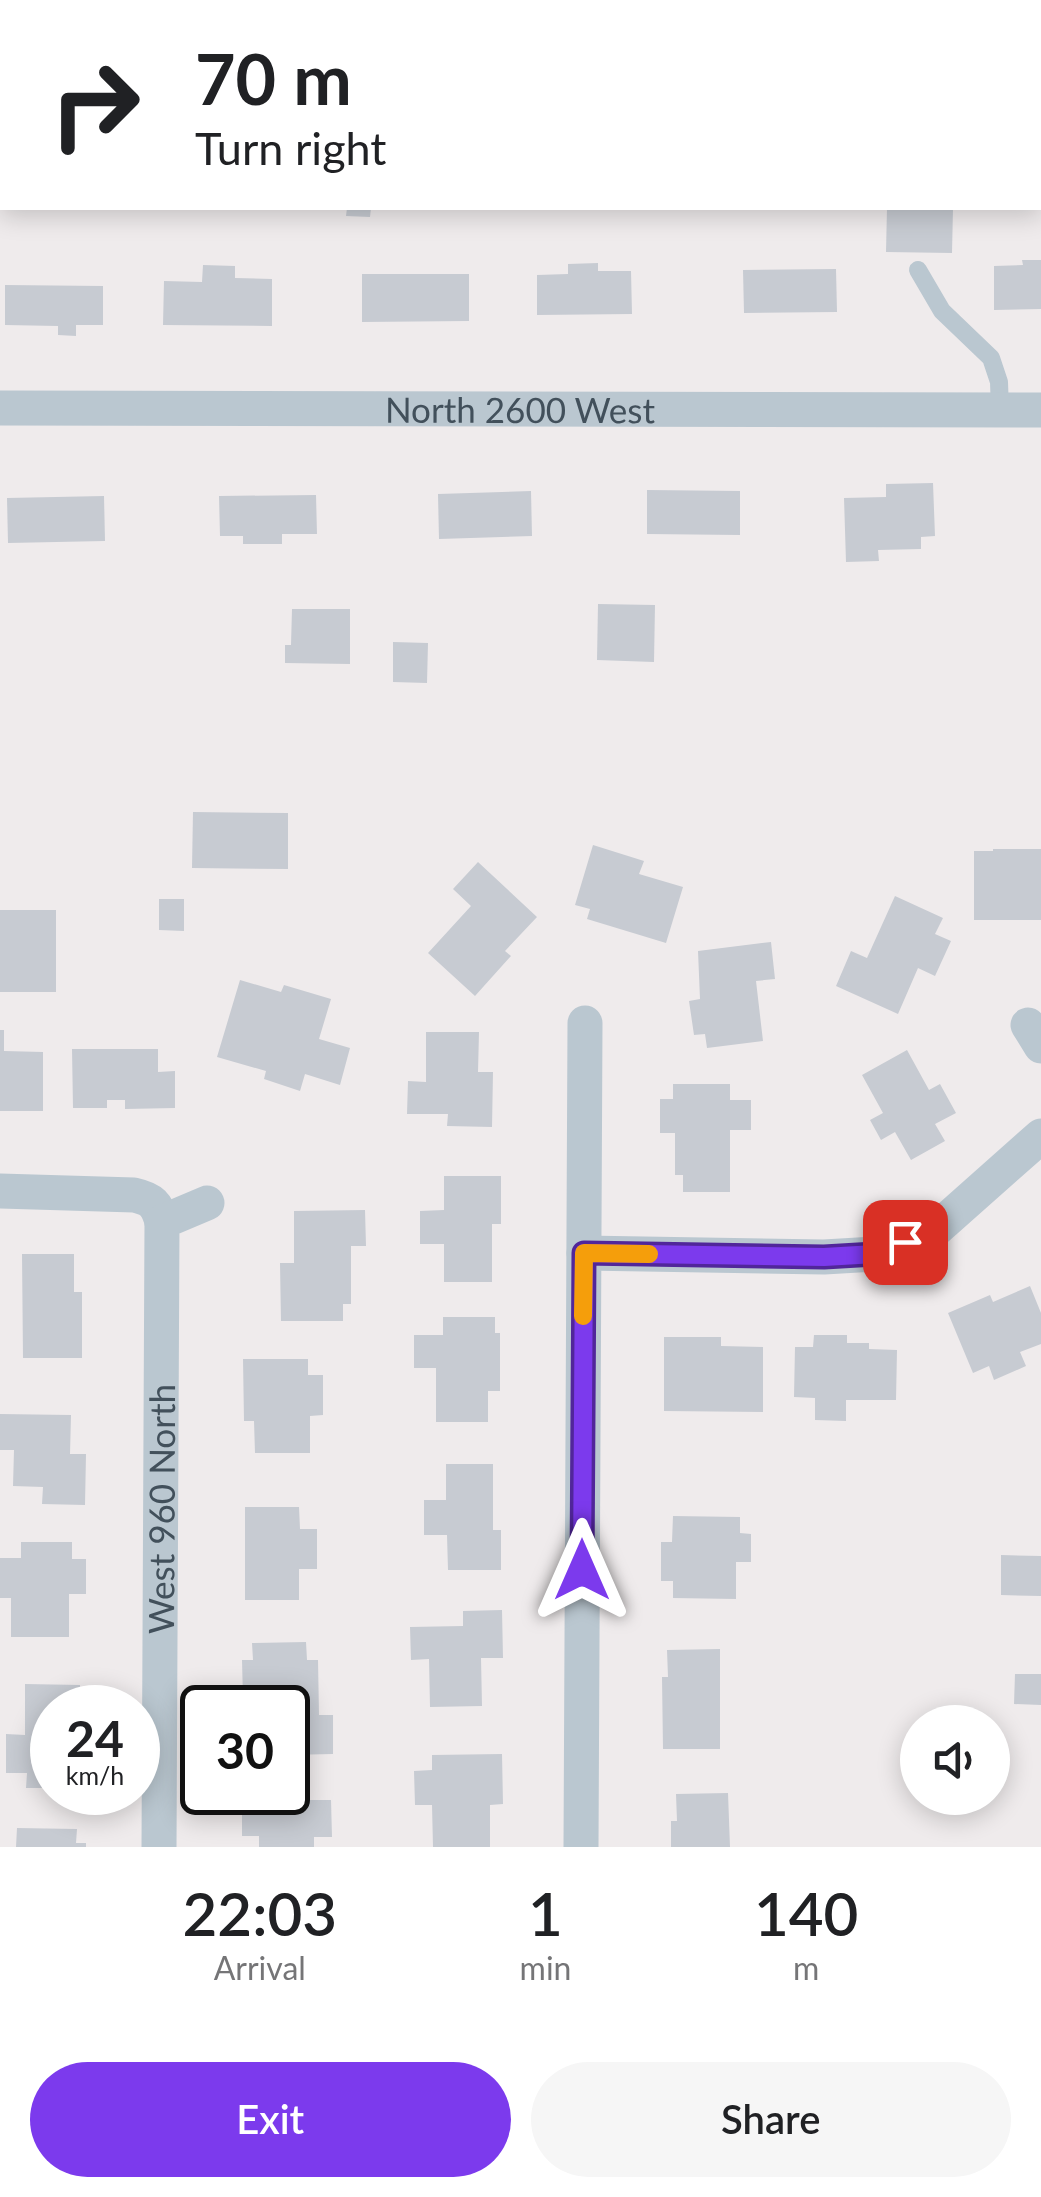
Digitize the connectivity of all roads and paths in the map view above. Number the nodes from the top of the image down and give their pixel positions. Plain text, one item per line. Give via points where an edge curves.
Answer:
1 (918, 270) dead end
2 (0, 408) edge
3 (1000, 410) junction
4 (1041, 410) edge
5 (584, 1023) dead end
6 (1041, 1136) edge
7 (0, 1191) edge
8 (207, 1203) dead end
9 (162, 1222) junction
10 (584, 1253) junction
11 (160, 1847) edge
12 (581, 1847) edge

1 - 3 lane via 942,311 991,358
2 - 3 street, North 2600 West
3 - 4 street, North 2600 West
5 - 10 street
6 - 10 street via 934,1231 875,1254
7 - 9 street via 150,1198
8 - 9 street
9 - 11 street, West 960 North
10 - 12 street

